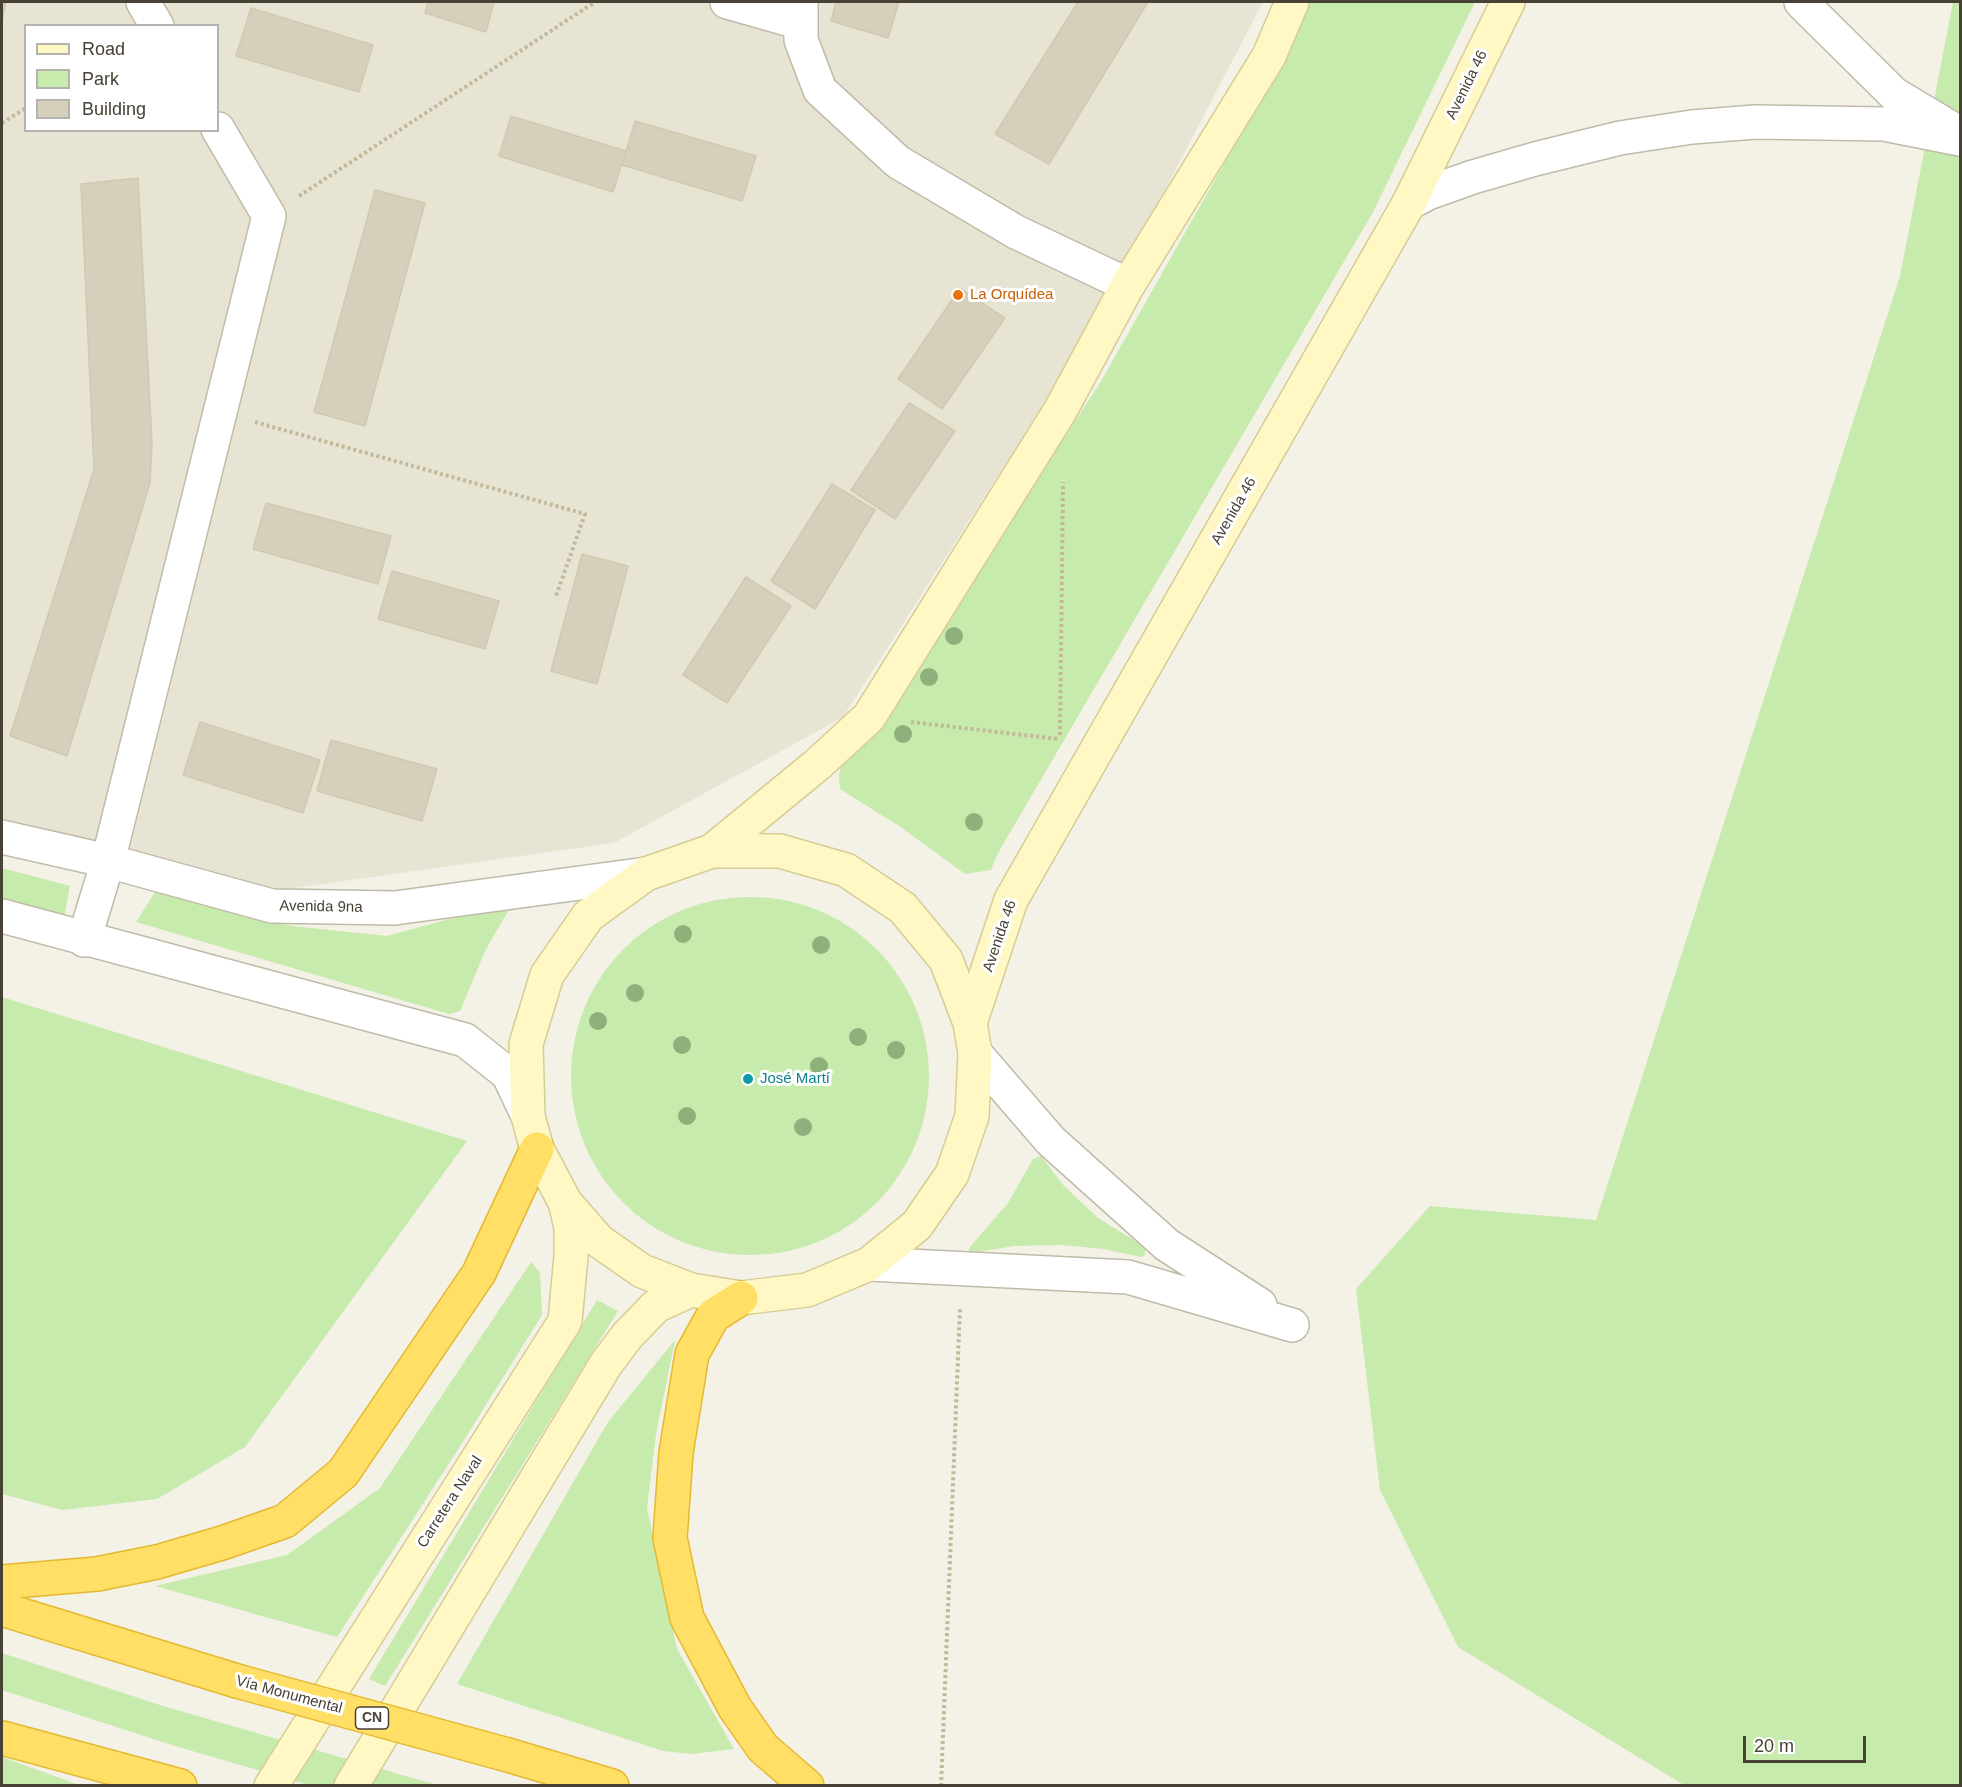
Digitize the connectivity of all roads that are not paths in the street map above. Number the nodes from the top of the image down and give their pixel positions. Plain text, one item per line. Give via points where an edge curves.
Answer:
1 (143, 2) edge
2 (727, 2) edge
3 (1292, 2) edge
4 (1508, 2) edge
5 (1801, 2) edge
6 (801, 12) edge
7 (156, 24) edge
8 (219, 131) edge
9 (1960, 134) edge
10 (1960, 139) edge
11 (1409, 203) junction
12 (1128, 285) junction
13 (2, 837) edge
14 (712, 851) junction
15 (108, 861) junction
16 (646, 874) junction
17 (2, 916) edge
18 (84, 940) junction
19 (973, 1038) junction
20 (528, 1116) junction
21 (537, 1149) junction
22 (564, 1202) junction
23 (868, 1264) junction
24 (691, 1290) junction
25 (741, 1298) junction
26 (2, 1582) edge
27 (2, 1609) edge
28 (2, 1738) edge
29 (180, 1785) edge
30 (272, 1785) edge
31 (351, 1785) edge
32 (612, 1785) edge
33 (807, 1785) edge

1 - 7 street
2 - 6 street
3 - 12 main road via 1269,56
4 - 11 main road, Avenida 46
5 - 9 street via 1894,94
6 - 12 street via 801,40 820,90 898,162 1016,232
8 - 15 street via 269,216
10 - 11 street via 1884,124 1755,122 1692,128 1620,138 1535,159 1473,177
11 - 19 main road, Avenida 46 via 1011,900
12 - 14 main road via 1060,411 868,717 818,764
13 - 15 street, Avenida 9na
14 - 16 main road
14 - 19 main road via 780,851 813,860 846,870 903,908 946,960
15 - 16 street, Avenida 9na via 272,906 395,908
15 - 18 street
16 - 20 main road via 588,916 547,975 526,1044
17 - 18 street
18 - 20 street via 465,1040 508,1074
19 - 23 main road via 972,1116 952,1174 917,1225
19 - 23 street via 1051,1141 1167,1245 1292,1325 1128,1277
20 - 21 main road
21 - 22 main road
21 - 26 highway via 479,1273 343,1473 285,1521 157,1562 97,1574
22 - 24 main road via 599,1241 616,1253 642,1271
22 - 30 main road, Carretera Naval via 571,1227 572,1256 565,1321
23 - 25 main road via 807,1290
24 - 25 main road
24 - 31 main road via 656,1306 606,1364
25 - 33 highway via 713,1316 692,1354 676,1453 670,1538 687,1618 735,1708 763,1748
27 - 32 highway, Vía Monumental / CN, bridge via 237,1681
28 - 29 highway

